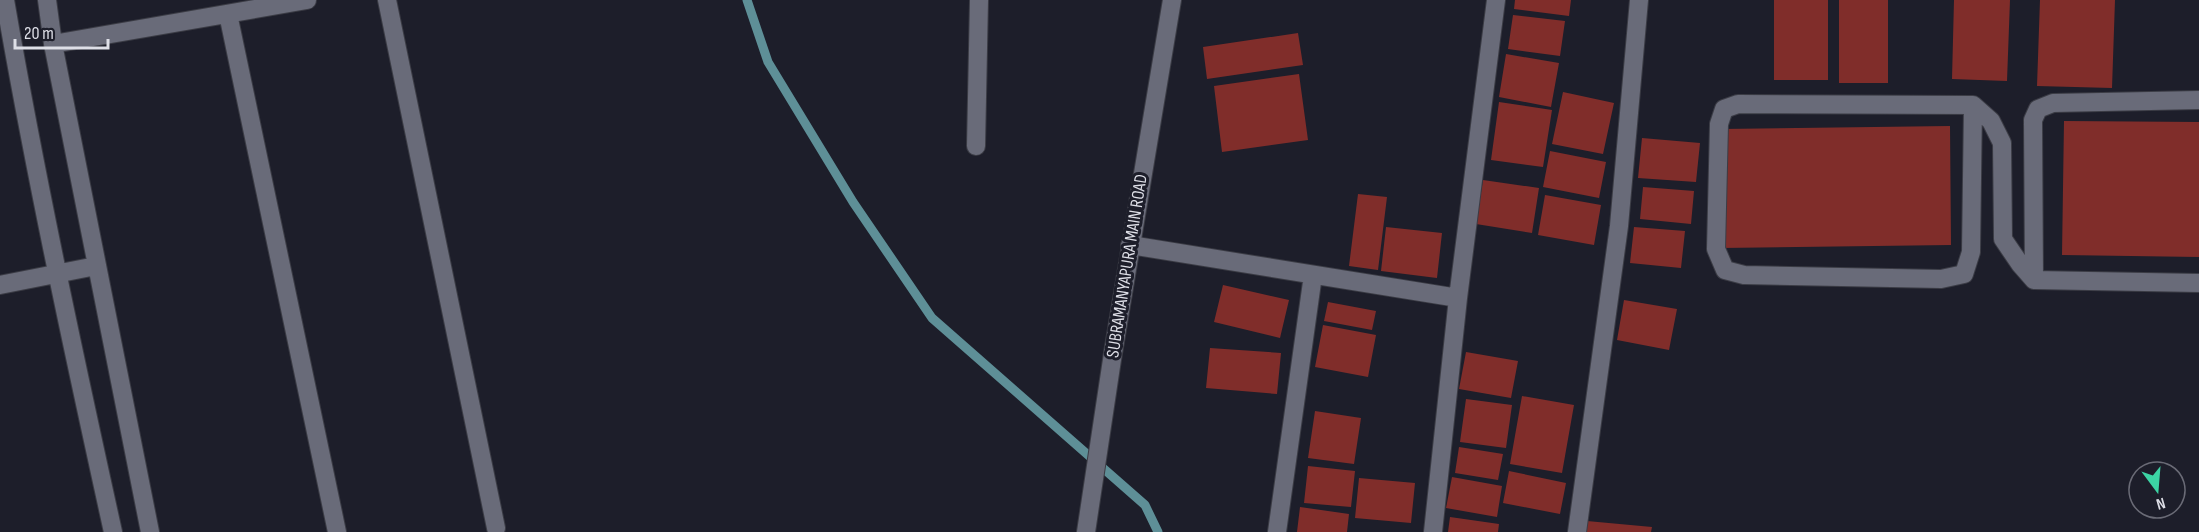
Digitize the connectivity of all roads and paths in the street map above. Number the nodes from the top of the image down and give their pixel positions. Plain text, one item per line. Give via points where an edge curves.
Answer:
1 (5, 0) edge
2 (47, 0) edge
3 (307, 0) edge
4 (387, 0) edge
5 (979, 0) edge
6 (1172, 0) edge
7 (1496, 0) edge
8 (1639, 0) edge
9 (228, 14) junction
10 (53, 44) junction
11 (2199, 100) edge
12 (1973, 105) junction
13 (976, 146) dead end
14 (1130, 245) junction
15 (96, 266) junction
16 (56, 274) junction
17 (1313, 275) junction
18 (2034, 280) junction
19 (2199, 283) edge
20 (0, 285) edge
21 (1458, 298) junction
22 (496, 528) dead end
23 (113, 532) edge
24 (150, 532) edge
25 (337, 532) edge
26 (1086, 532) edge
27 (1277, 532) edge
28 (1433, 532) edge
29 (1576, 532) edge

1 - 16 street
2 - 10 street
3 - 9 street
4 - 22 street
5 - 13 street
6 - 14 street, SUBRAMANYAPURA MAIN ROAD
7 - 21 street
8 - 29 street via 1619,226
9 - 10 street
9 - 25 street
10 - 15 street
11 - 18 street via 2053,103 2038,109 2033,120
12 - 12 street via 1738,104 1724,110 1719,124 1716,249 1725,270 1744,275 1941,279 1964,274 1971,252
12 - 18 street via 1991,121 2002,143 2003,239
14 - 17 street
14 - 26 street, SUBRAMANYAPURA MAIN ROAD
15 - 16 street
15 - 24 street
16 - 20 street
16 - 23 street
17 - 21 street
17 - 27 street
18 - 19 street
21 - 28 street

